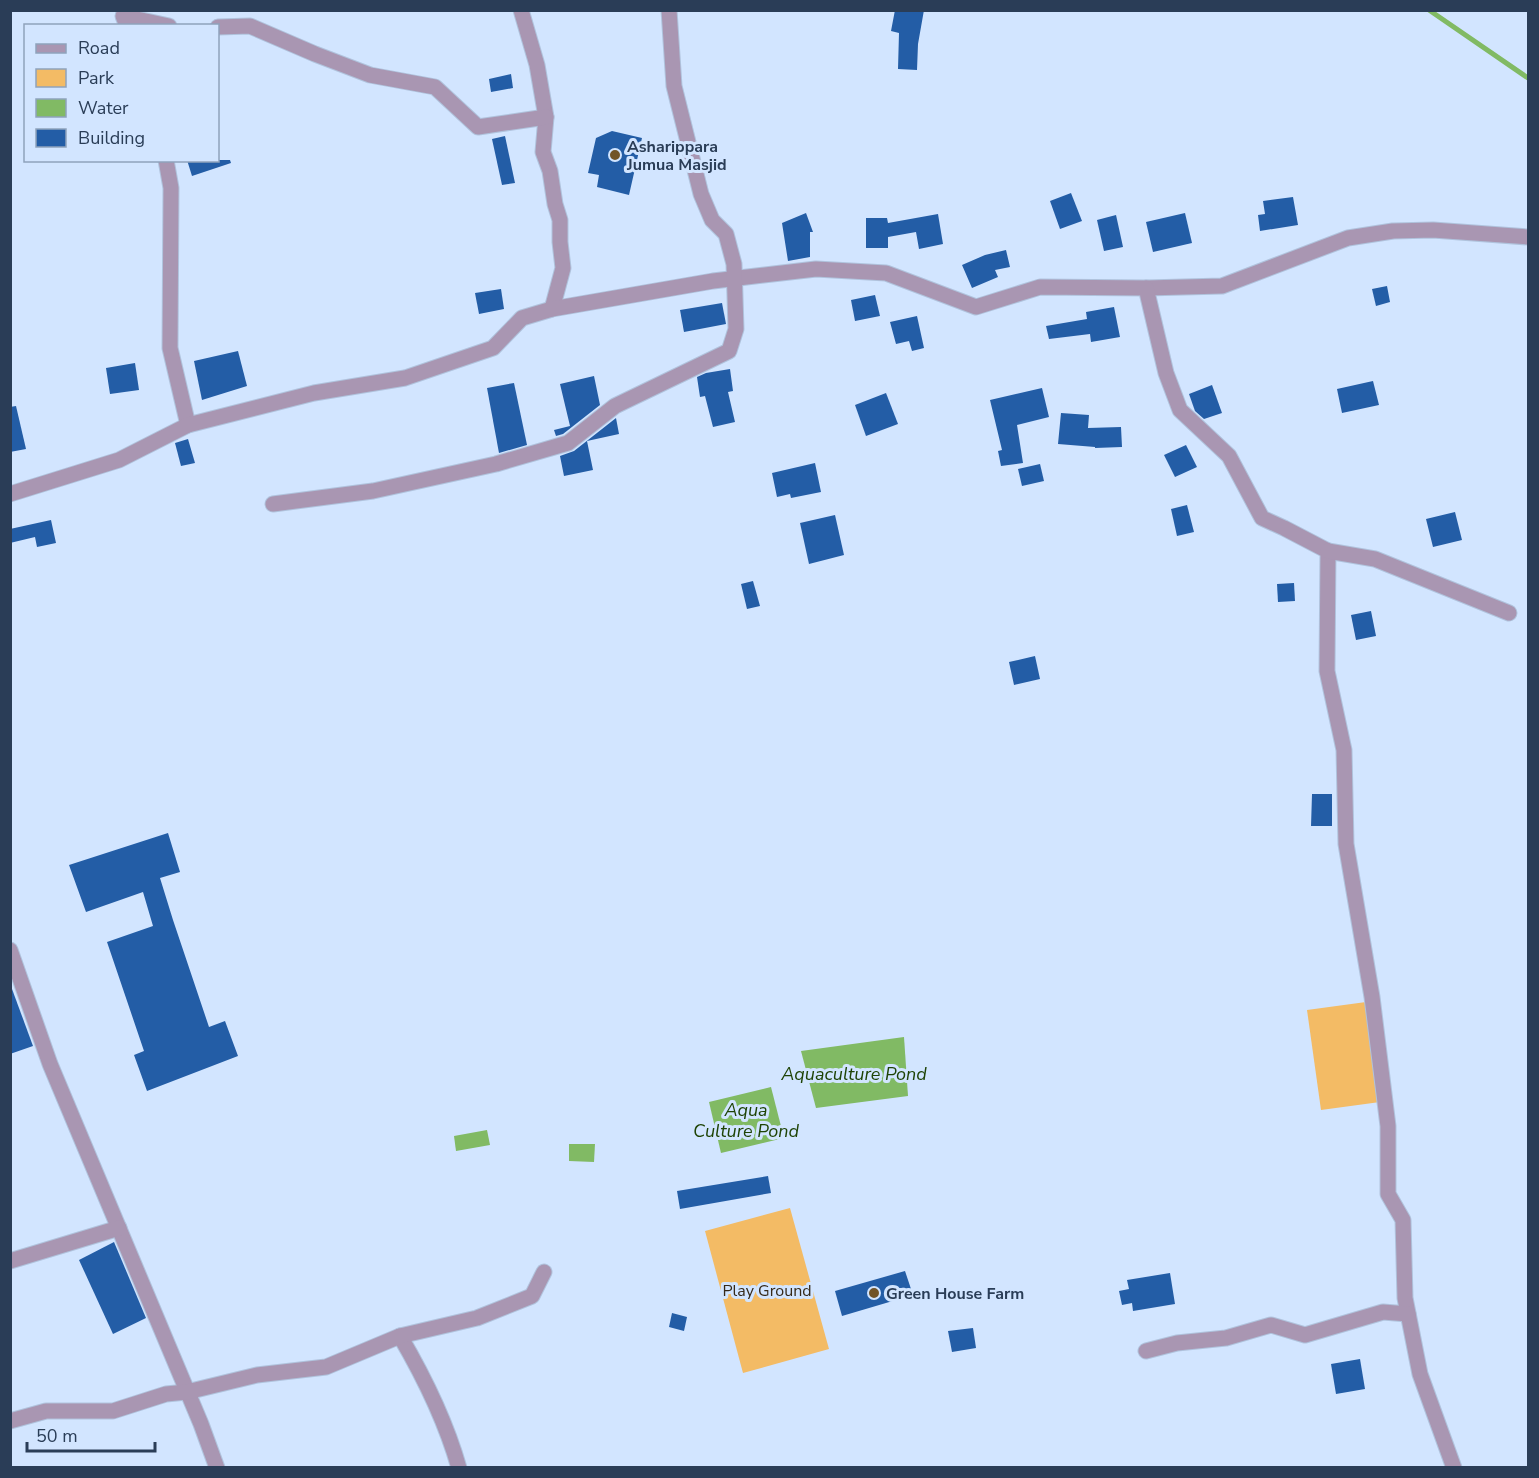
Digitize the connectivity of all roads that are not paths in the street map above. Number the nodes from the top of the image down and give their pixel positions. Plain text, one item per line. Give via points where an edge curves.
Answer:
1 (521, 10) edge
2 (669, 10) edge
3 (126, 24) edge
4 (161, 24) edge
5 (219, 27) edge
6 (546, 117) junction
7 (166, 162) edge
8 (1528, 237) edge
9 (734, 279) junction
10 (1146, 288) junction
11 (552, 309) junction
12 (188, 425) junction
13 (10, 494) edge
14 (273, 504) dead end
15 (1328, 551) junction
16 (1509, 613) dead end
17 (10, 950) edge
18 (119, 1228) junction
19 (10, 1261) edge
20 (544, 1272) dead end
21 (1408, 1314) junction
22 (400, 1336) junction
23 (1146, 1351) dead end
24 (187, 1392) junction
25 (10, 1421) edge
26 (217, 1467) edge
27 (459, 1467) edge
28 (1454, 1467) edge

1 - 6 street via 537,65
2 - 9 street via 674,86 701,194 712,220 726,234
3 - 4 street via 123,16
5 - 6 street via 250,26 370,75 435,87 478,127
6 - 11 street via 543,152 560,220 563,268
7 - 12 street via 171,188 170,348
8 - 10 street via 1393,231 1348,238 1222,286
9 - 10 street via 816,269 886,273 976,307 1040,287
9 - 11 street
9 - 14 street via 736,329 729,351 615,406 568,443 496,464 373,491
10 - 15 street via 1179,410 1228,456 1262,518
11 - 12 street via 522,318 493,348 405,378 314,393
12 - 13 street via 118,460
15 - 16 street via 1375,559
15 - 21 street via 1327,671 1344,750 1346,844 1388,1126 1388,1194 1403,1220
17 - 18 street via 50,1064
18 - 19 street
18 - 24 street
20 - 22 street via 532,1296 477,1318
21 - 23 street via 1383,1312 1305,1335 1271,1325 1226,1338 1177,1342
21 - 28 street via 1420,1374
22 - 24 street via 326,1366 257,1375
22 - 27 street via 419,1369
24 - 25 street via 165,1394 113,1411 46,1411
24 - 26 street

